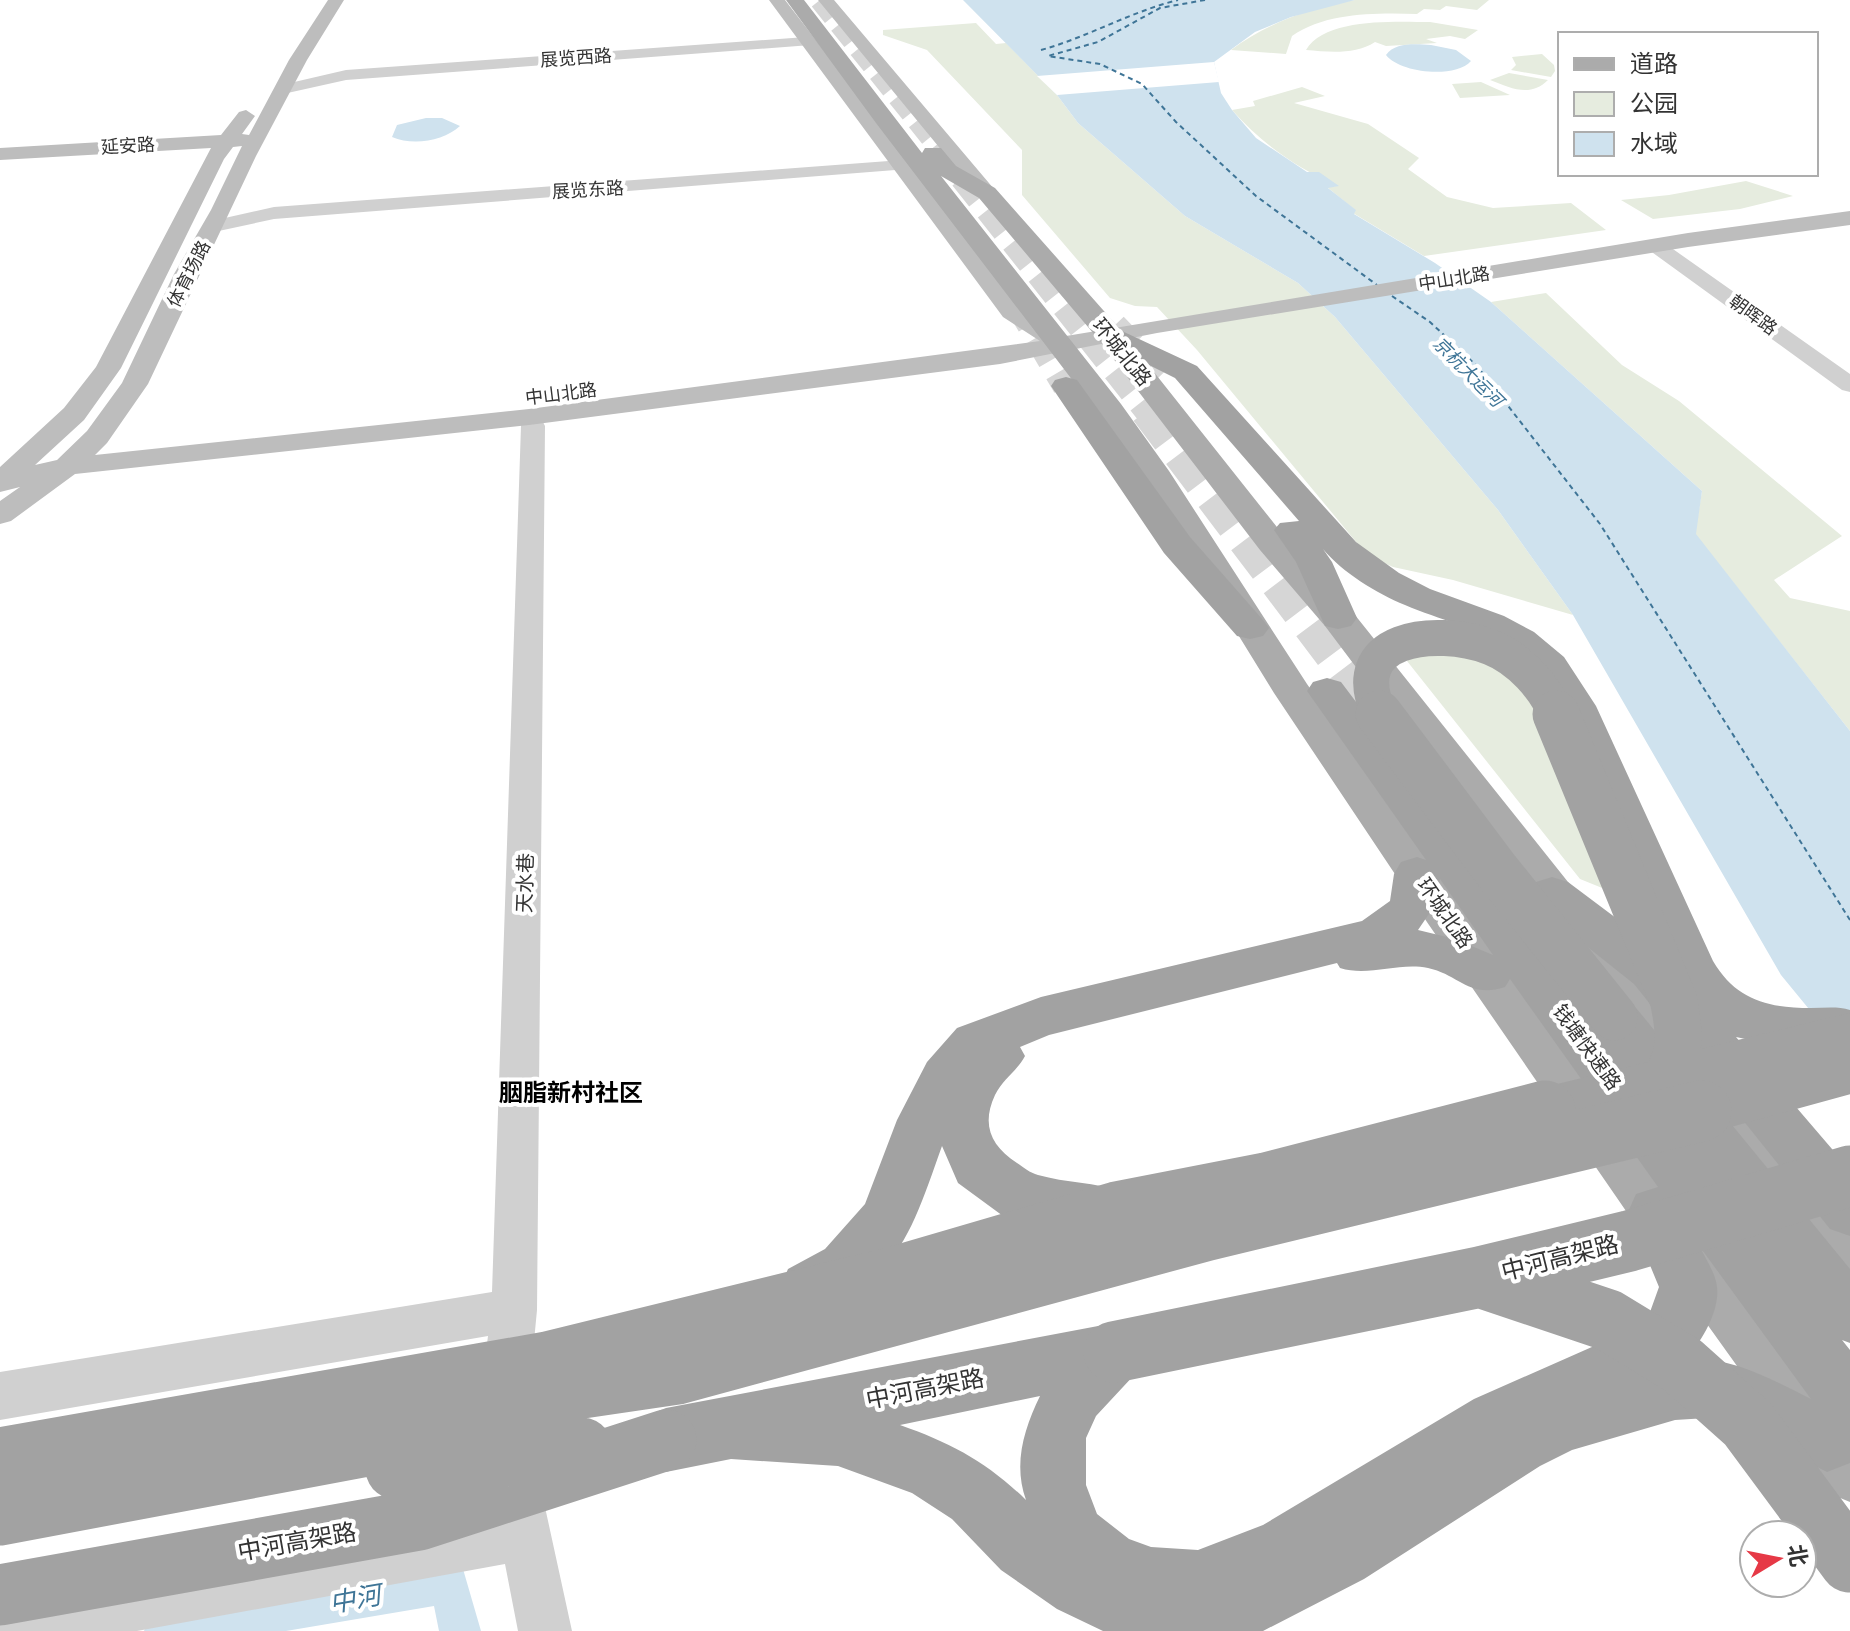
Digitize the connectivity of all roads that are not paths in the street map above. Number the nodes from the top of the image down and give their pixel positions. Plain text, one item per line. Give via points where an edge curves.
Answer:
1 (323, 0) edge
2 (336, 0) edge
3 (777, 0) edge
4 (795, 0) edge
5 (815, 0) edge
6 (826, 0) edge
7 (806, 42) junction
8 (292, 70) junction
9 (346, 75) junction
10 (283, 89) junction
11 (254, 143) junction
12 (226, 144) junction
13 (0, 154) edge
14 (0, 163) edge
15 (902, 165) junction
16 (987, 193) junction
17 (218, 218) junction
18 (1850, 218) edge
19 (1656, 246) junction
20 (1109, 334) junction
21 (1059, 342) junction
22 (1165, 379) tunnel mouth
23 (1850, 385) edge
24 (1066, 386) tunnel mouth
25 (529, 417) junction
26 (67, 466) junction
27 (0, 483) edge
28 (0, 515) edge
29 (1292, 530) junction
30 (1338, 618) junction
31 (1250, 628) junction
32 (1550, 666) junction
33 (1327, 691) dead end
34 (1417, 874) junction
35 (1552, 894) junction
36 (1488, 974) junction
37 (1044, 1025) junction
38 (1850, 1027) edge
39 (1850, 1037) edge
40 (1850, 1070) edge
41 (1665, 1081) junction
42 (1850, 1176) edge
43 (1850, 1211) edge
44 (1117, 1212) junction
45 (1656, 1212) junction
46 (1850, 1267) edge
47 (1480, 1277) junction
48 (771, 1308) junction
49 (1850, 1315) edge
50 (511, 1330) junction
51 (1114, 1352) junction
52 (677, 1374) junction
53 (1597, 1395) junction
54 (0, 1396) edge
55 (730, 1427) junction
56 (1842, 1437) edge
57 (666, 1440) junction
58 (0, 1458) edge
59 (0, 1486) edge
60 (0, 1515) edge
61 (524, 1535) junction
62 (0, 1542) edge
63 (1850, 1562) edge
64 (0, 1595) edge
65 (0, 1629) edge
66 (545, 1631) edge

1 - 12 main road, 体育场路
2 - 8 main road, 体育场路
3 - 7 main road, 环城北路
4 - 21 main road, 环城北路
5 - 16 main road, 环城北路 via 948,171
6 - 16 main road, 环城北路
7 - 9 street, 展览西路
7 - 15 main road, 环城北路
8 - 9 street, 展览西路
8 - 10 main road, 体育场路
9 - 10 street, 展览西路
10 - 11 main road, 体育场路
11 - 12 main road, 延安路
11 - 17 main road, 体育场路
12 - 13 main road, 延安路
12 - 14 main road via 199,151
12 - 27 main road, 体育场路 via 214,158 108,368 74,414
15 - 17 street, 展览东路
15 - 21 main road, 环城北路 via 1012,312
16 - 20 main road, 环城北路
17 - 26 main road, 体育场路 via 135,384 97,437
18 - 19 main road, 中山北路
19 - 20 main road, 中山北路
19 - 23 street, 朝晖路
20 - 21 main road, 中山北路
20 - 30 main road, 环城北路 via 1272,543
20 - 32 highway via 1186,372 1343,550 1364,566 1417,597 1491,624
21 - 25 main road, 中山北路 via 1000,356
21 - 26 main road, 中山北路 via 991,340 530,398 197,431 110,445
21 - 31 main road, 环城北路 via 1152,471
22 - 29 highway
24 - 31 highway via 1177,545
25 - 26 main road, 中山北路
25 - 50 street, 天水巷 via 533,426 528,750
26 - 27 main road, 中山北路
26 - 28 main road, 体育场路
29 - 30 highway via 1314,562
29 - 32 highway via 1380,595 1503,640
30 - 35 main road, 环城北路
31 - 34 main road, 环城北路
32 - 38 highway via 1576,706 1691,967 1709,995 1736,1015 1775,1029
33 - 56 highway, 钱塘快速路 via 1767,1293
34 - 36 main road, 环城北路
34 - 37 highway via 1410,911 1375,936
35 - 43 highway via 1651,971
35 - 46 main road, 环城北路
36 - 37 highway via 1428,948 1390,949
36 - 45 main road, 环城北路
37 - 44 highway via 992,1059 970,1089 961,1126 977,1166 1023,1198
37 - 48 highway, bridge via 975,1043 945,1077 888,1219 846,1268
39 - 41 highway, bridge
40 - 52 highway, bridge via 1669,1120 1208,1230
41 - 44 highway, bridge via 1266,1183
41 - 49 highway, bridge via 1683,1041 1673,999 1549,697 1533,677 1489,647 1417,640 1386,649 1372,666 1369,689 1383,721 1493,867
42 - 47 highway, 中河高架路, bridge via 1629,1241
44 - 48 highway, bridge
45 - 53 highway via 1688,1287 1683,1312 1671,1332
45 - 56 main road, 环城北路
47 - 51 highway, 中河高架路, bridge
47 - 63 highway, bridge via 1608,1320 1682,1365 1748,1424
48 - 58 highway, bridge via 547,1362
50 - 54 street
50 - 61 street, 天水巷 via 504,1412
51 - 53 highway via 1074,1394 1054,1436 1053,1485 1073,1537 1109,1566 1151,1581 1198,1584 1283,1551 1496,1421
51 - 55 highway, 中河高架路
52 - 59 highway, bridge via 330,1425
52 - 60 highway, bridge via 436,1433
53 - 55 highway via 1564,1421 1517,1443 1340,1555 1260,1598 1139,1612 1081,1585 1025,1546 975,1496 931,1468 838,1434
53 - 56 highway via 1707,1388 1732,1392
55 - 57 highway, 中河高架路
57 - 62 highway, bridge via 432,1463
57 - 64 highway, 中河高架路, bridge via 419,1520
61 - 65 street
61 - 66 street, 天水巷

